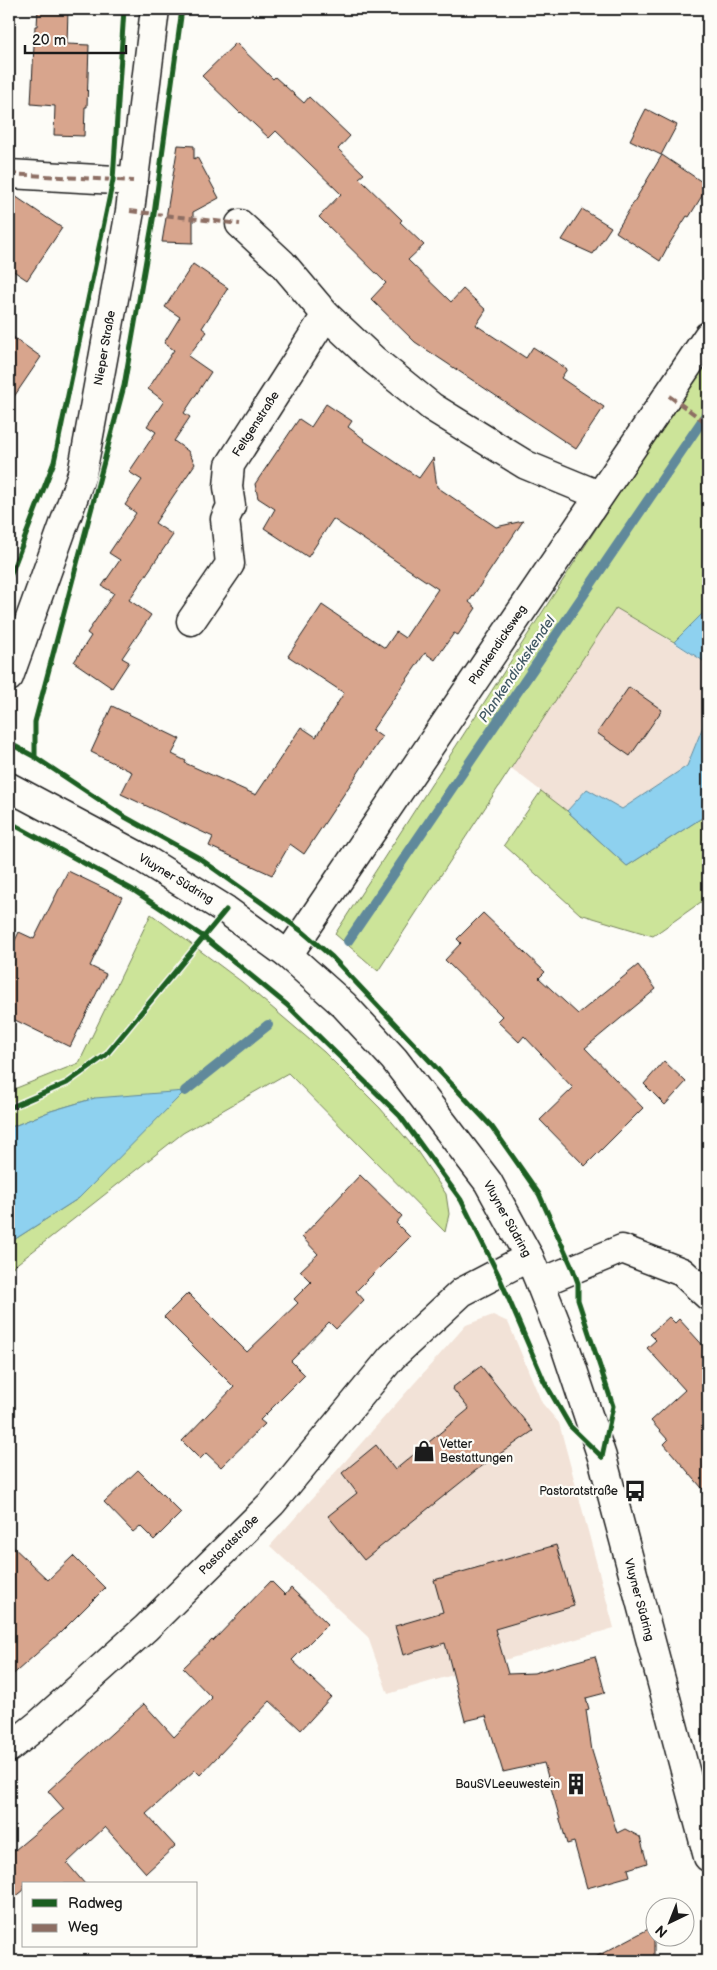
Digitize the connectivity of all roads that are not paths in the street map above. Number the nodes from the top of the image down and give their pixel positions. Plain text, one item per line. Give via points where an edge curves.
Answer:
1 (154, 9) edge
2 (9, 174) edge
3 (134, 181) junction
4 (240, 224) dead end
5 (326, 315) junction
6 (708, 336) edge
7 (599, 495) junction
8 (191, 620) dead end
9 (9, 677) edge
10 (9, 787) edge
11 (288, 955) junction
12 (529, 1257) junction
13 (540, 1283) junction
14 (708, 1296) edge
15 (9, 1748) edge
16 (708, 1857) edge

1 - 3 street, Nieper Straße
2 - 3 street
3 - 9 street, Nieper Straße via 82,474
4 - 5 street via 282,263
5 - 7 street via 374,360 432,407 526,465
5 - 8 street, Feltgenstraße via 230,465 228,487 231,506 225,519 230,564
6 - 7 street, Plankendicksweg
7 - 11 street, Plankendicksweg
10 - 11 street, Vluyner Südring via 144,859 226,910
11 - 12 street, Vluyner Südring via 344,1005 394,1060 488,1182
12 - 13 street, Vluyner Südring
12 - 15 street, Pastoratstraße via 462,1292 392,1357 272,1503 146,1628
13 - 14 street via 622,1249 682,1272
13 - 16 street, Vluyner Südring via 602,1456

